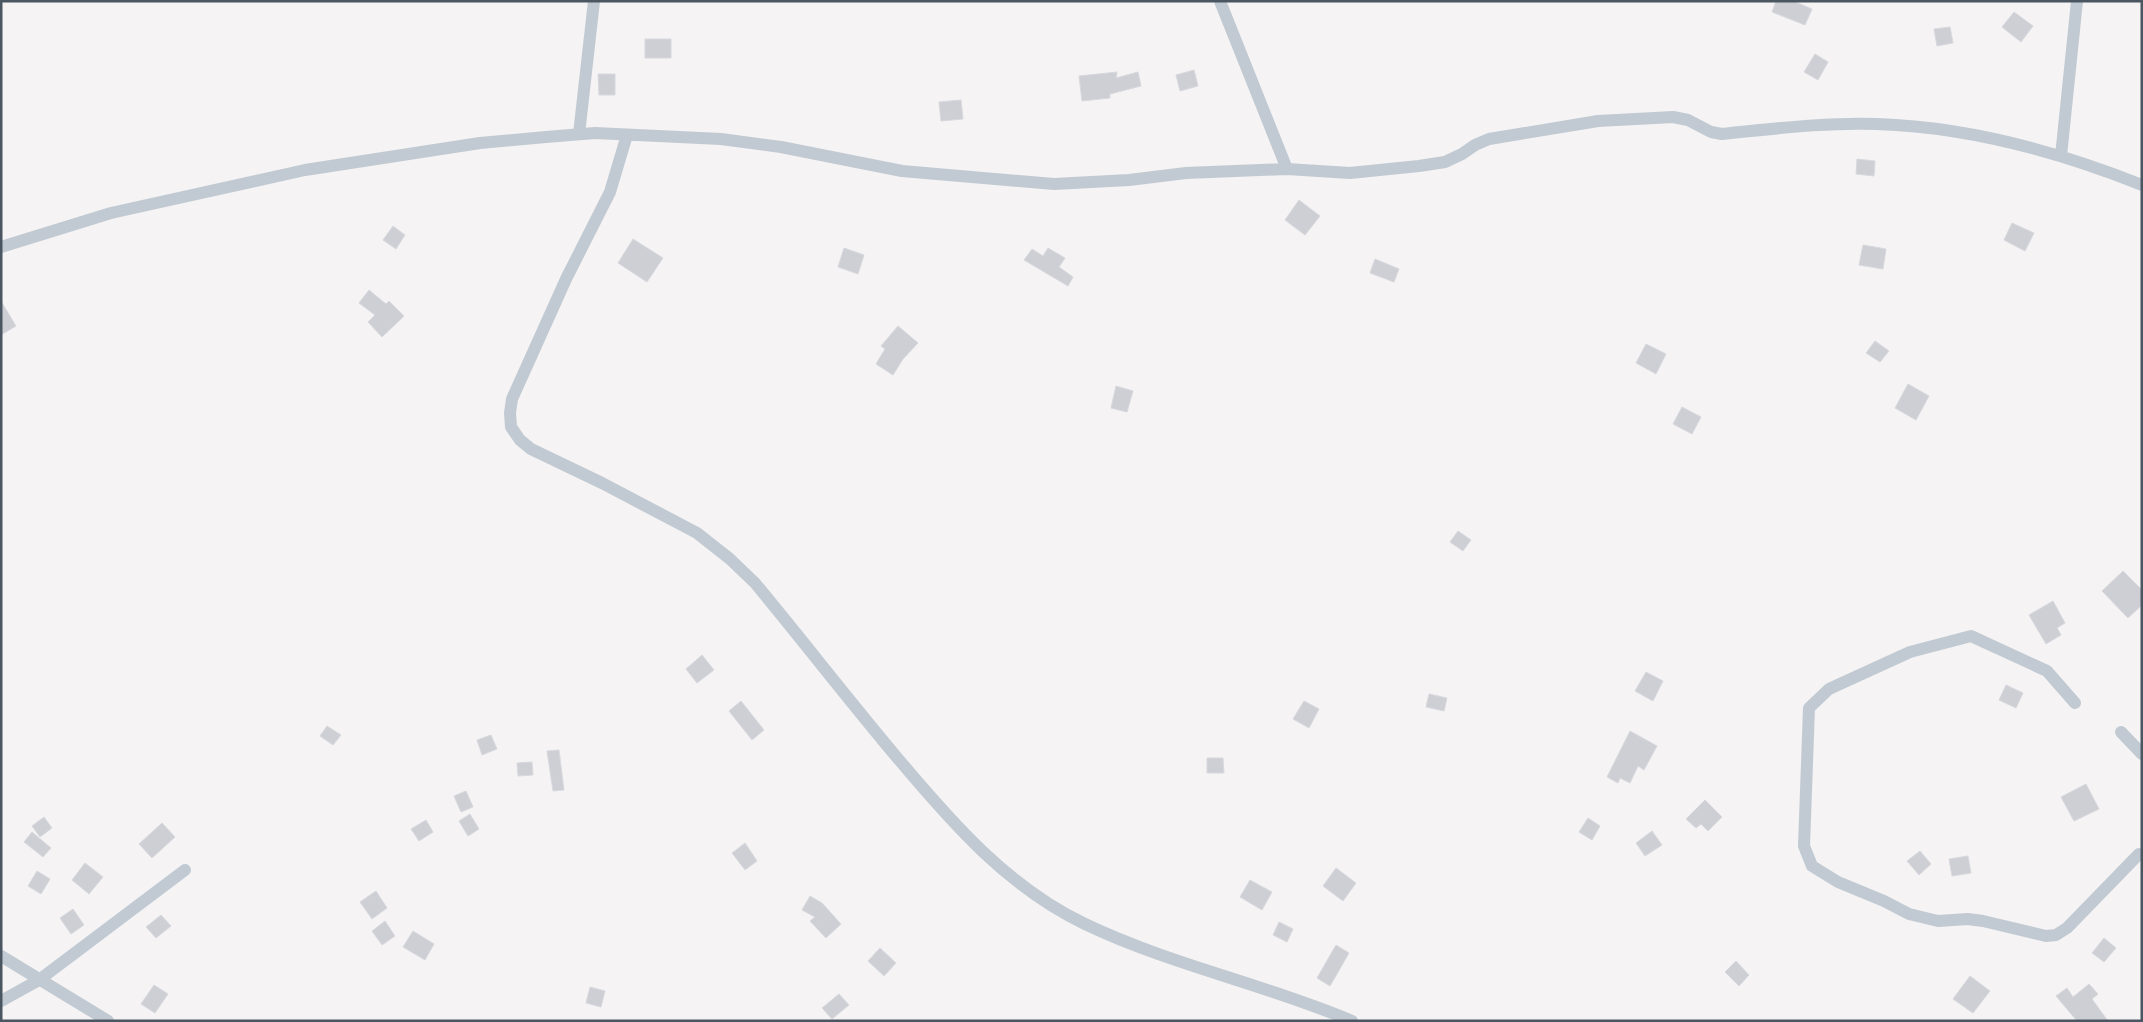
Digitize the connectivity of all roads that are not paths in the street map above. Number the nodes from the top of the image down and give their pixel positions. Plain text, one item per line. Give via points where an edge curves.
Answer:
1 (594, 1) edge
2 (1220, 1) edge
3 (2076, 1) edge
4 (579, 134) junction
5 (627, 135) junction
6 (2061, 156) junction
7 (1287, 169) junction
8 (2142, 185) edge
9 (1, 247) edge
10 (2075, 703) dead end
11 (2121, 732) dead end
12 (2142, 754) edge
13 (2141, 854) edge
14 (185, 870) dead end
15 (1, 956) edge
16 (39, 980) junction
17 (1, 1001) edge
18 (108, 1021) edge
19 (1352, 1021) edge

1 - 4 street
2 - 7 street
3 - 6 street
4 - 5 street
4 - 9 street via 471,144 305,170 111,213
5 - 7 street via 721,139 781,146 902,171 1054,184
5 - 19 street via 610,192 566,279 512,400 510,413 514,433 531,449 697,533 730,559 755,583 946,816 992,861 1044,901 1085,924 1148,949 1202,970 1308,1002
6 - 7 street via 1959,130 1876,124 1722,134 1673,117 1598,121 1511,134 1475,145 1445,162 1419,166 1350,174
6 - 8 street
10 - 13 street via 2047,671 1971,636 1910,652 1829,689 1809,708 1804,846 1812,866 1838,882 1909,914 1938,921 1983,921 2046,936 2067,928
11 - 12 street
14 - 16 street
15 - 16 street
16 - 17 street
16 - 18 street

